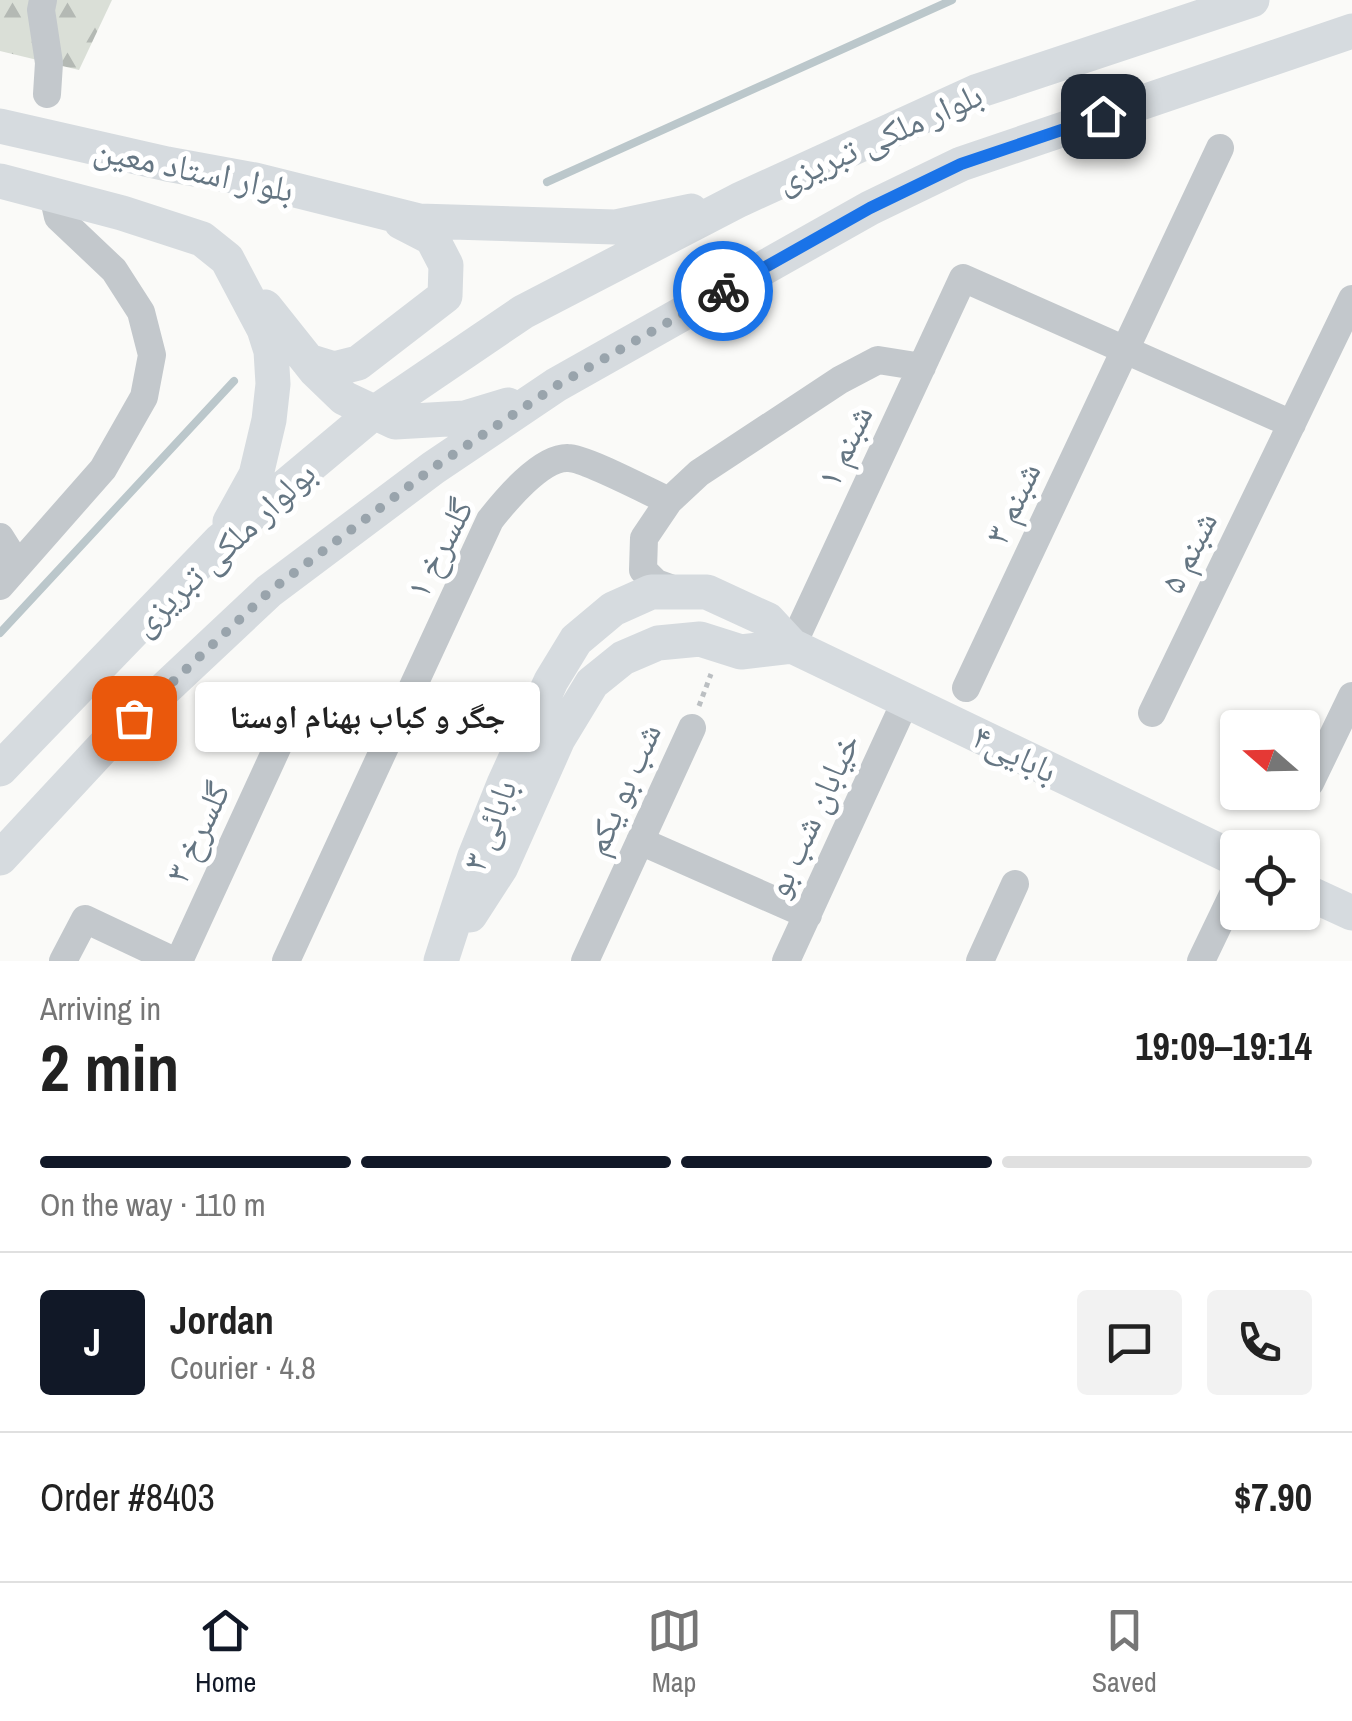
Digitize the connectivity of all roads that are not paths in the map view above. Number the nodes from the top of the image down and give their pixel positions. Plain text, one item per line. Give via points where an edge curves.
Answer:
1 (43, 0) edge
2 (1252, 0) edge
3 (1352, 31) edge
4 (47, 94) dead end
5 (0, 126) edge
6 (1220, 148) dead end
7 (0, 181) edge
8 (53, 194) junction
9 (739, 200) junction
10 (383, 211) junction
11 (227, 258) junction
12 (1352, 299) edge
13 (1125, 350) junction
14 (308, 361) junction
15 (922, 367) junction
16 (549, 390) junction
17 (366, 418) joint
18 (1292, 424) junction
19 (669, 501) junction
20 (0, 538) edge
21 (220, 541) junction
22 (0, 584) edge
23 (679, 592) junction
24 (792, 646) junction
25 (966, 688) dead end
26 (1352, 696) edge
27 (906, 700) junction
28 (1152, 712) dead end
29 (692, 728) road end
30 (283, 735) dead end
31 (1320, 762) edge
32 (0, 770) edge
33 (640, 841) junction
34 (1220, 851) edge
35 (0, 858) edge
36 (1015, 884) dead end
37 (1320, 899) edge
38 (1352, 914) edge
39 (808, 915) junction
40 (1220, 921) edge
41 (444, 955) edge
42 (63, 961) edge
43 (176, 961) edge
44 (286, 961) edge
45 (585, 961) edge
46 (786, 961) edge
47 (980, 961) edge
48 (1201, 961) edge

1 - 4 street
2 - 9 main road, بلوار ملکى تبریزى via 978,91
3 - 16 main road, بلوار ملکى تبریزى via 961,164 870,208
5 - 10 main road, بلوار استاد معین
6 - 13 street, شبنم ۳
7 - 8 main road, بلوار استاد معین
8 - 11 main road, بلوار استاد معین via 202,240
8 - 22 street via 58,218 114,270 141,312 152,355 144,398 103,469
9 - 10 main road via 615,227 419,221
9 - 17 main road, بلوار ملکى تبریزى via 523,312
10 - 14 main road via 432,238 446,265 446,296 358,363 334,369
11 - 14 main road
11 - 21 main road via 264,329 273,384 256,475
12 - 18 street, شبنم ۵
13 - 15 street, شبنم ۱ via 963,278
13 - 18 street
13 - 25 street, شبنم ۳
14 - 16 main road via 344,398 395,422 465,418
15 - 19 street via 878,360 840,380
15 - 24 street, شبنم ۱
16 - 35 main road, بولوار ملکی تبریزی via 270,591 106,744
17 - 21 main road, بولوار ملکی تبریزی
18 - 28 street, شبنم ۵
19 - 23 street via 644,538 642,570
19 - 44 street, گلسرخ ۱ via 566,457 543,466 513,492 490,520
20 - 22 street via 12,556
21 - 32 main road, بولوار ملکی تبریزی
23 - 24 main road, بابائی ۳ via 708,592 768,620
23 - 41 main road, بابائی ۳ via 652,592 613,609 576,640 504,784
24 - 27 main road, بابایی۴
24 - 41 main road, بابائی ۳ via 740,652 700,639 658,643 623,658 592,683 558,739 502,866
26 - 31 street
27 - 34 main road, بابایی۴
27 - 39 street, خیابان شب بو
29 - 33 street, شب بو یکم
30 - 43 street, گلسرخ ۳
33 - 39 street
33 - 45 street, شب بو یکم
36 - 47 street
37 - 38 main road
39 - 46 street, خیابان شب بو
40 - 48 street
42 - 43 street via 85,919

